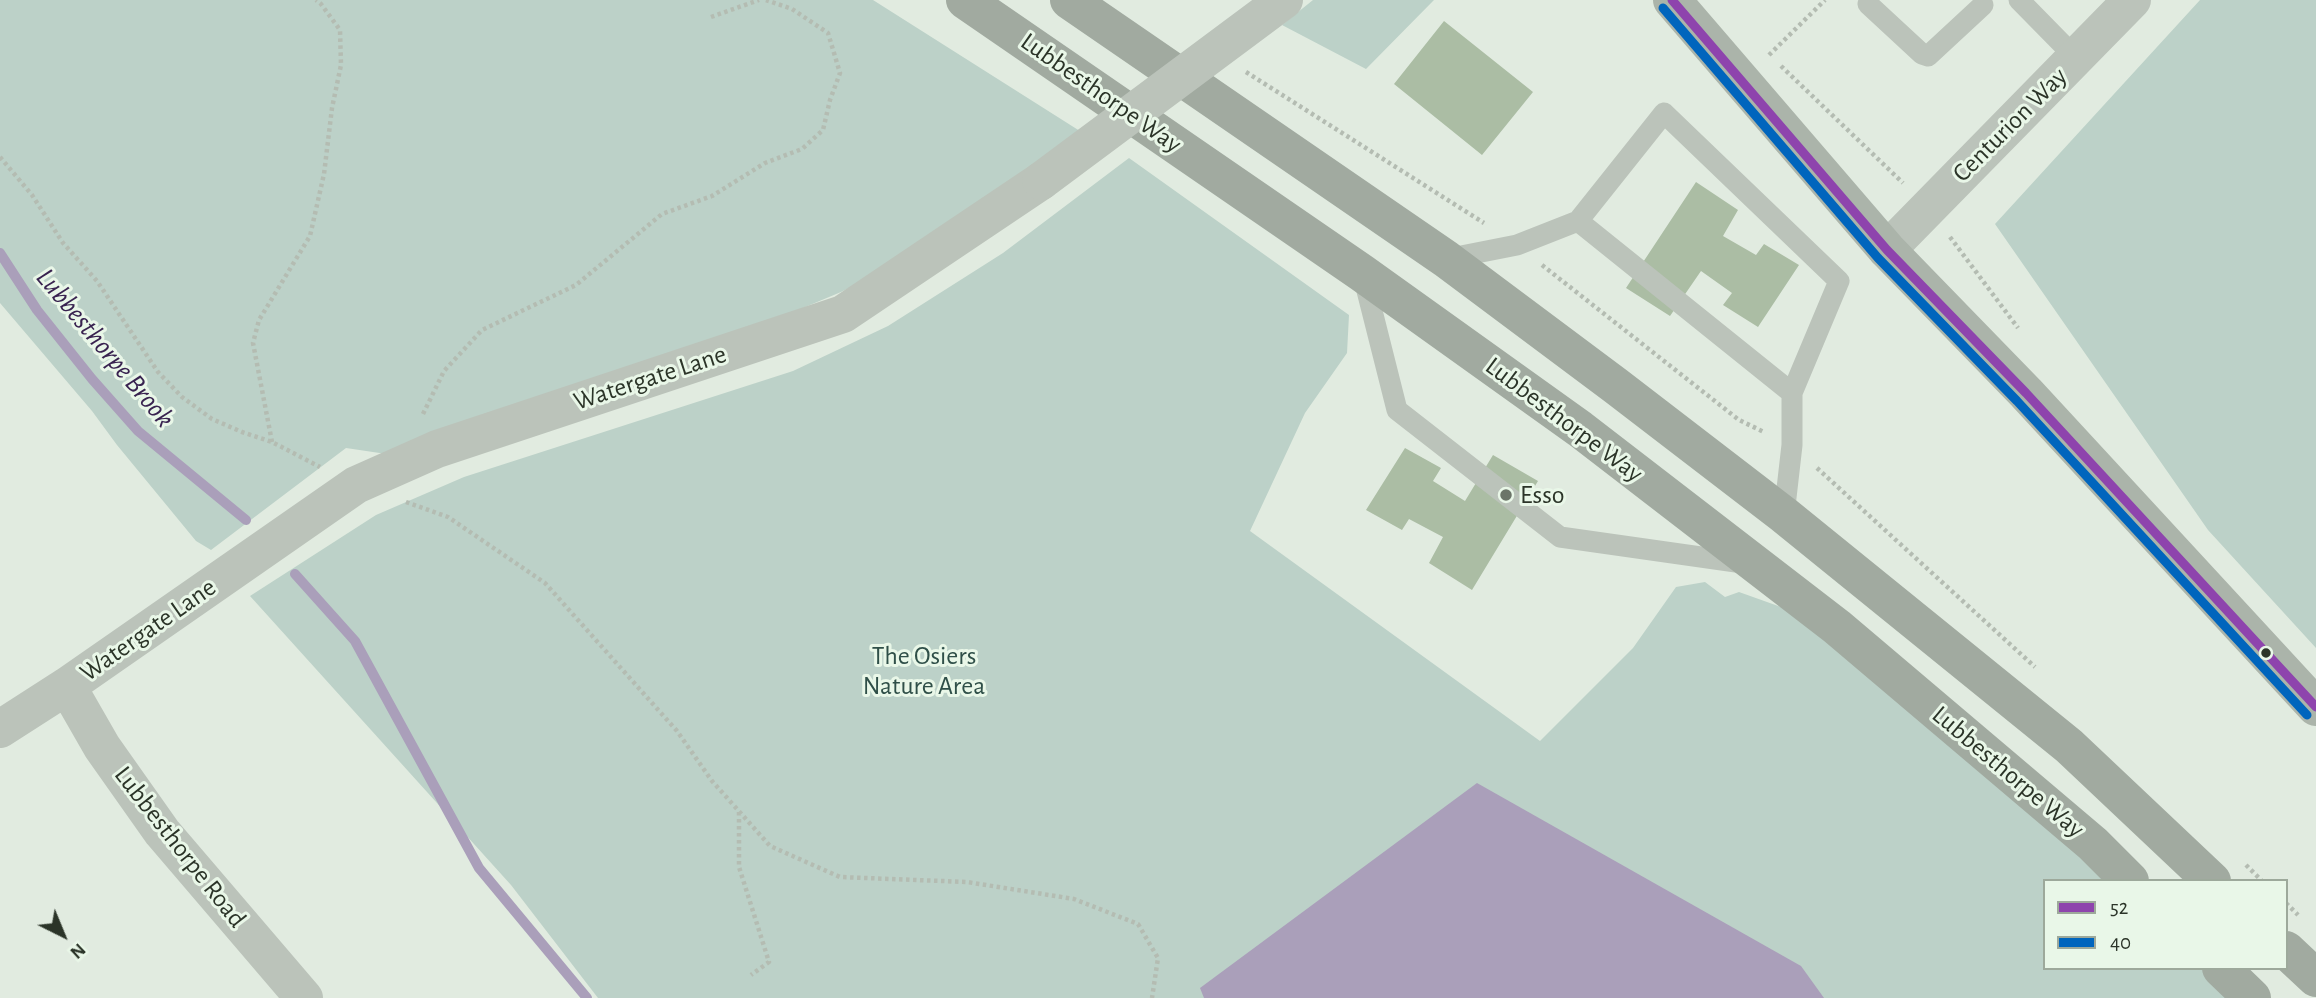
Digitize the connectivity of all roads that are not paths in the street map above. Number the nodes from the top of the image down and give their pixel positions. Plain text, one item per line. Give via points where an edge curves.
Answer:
1 (965, 0) edge
2 (1069, 0) edge
3 (1284, 0) edge
4 (1672, 0) edge
5 (2019, 0) edge
6 (2132, 0) edge
7 (1988, 2) edge
8 (1868, 4) dead end
9 (2076, 58) junction
10 (1578, 221) junction
11 (1887, 250) junction
12 (1446, 259) junction
13 (1362, 273) junction
14 (1792, 393) junction
15 (1784, 515) junction
16 (1752, 564) junction
17 (67, 686) junction
18 (2316, 707) edge
19 (0, 729) edge
20 (2128, 879) edge
21 (2210, 879) edge
22 (2288, 952) edge
23 (2223, 970) edge
24 (2316, 978) edge
25 (304, 998) edge
26 (2252, 998) edge

1 - 13 highway, Lubbesthorpe Way
2 - 12 highway
3 - 17 street, Watergate Lane, bridge via 1041,181 843,314 436,449 356,485
4 - 11 street
5 - 9 lane
6 - 9 street, Centurion Way
7 - 8 lane via 1928,56
9 - 11 street, Centurion Way
10 - 12 lane via 1517,245
10 - 14 lane
10 - 14 lane via 1664,113 1839,281
11 - 18 street
12 - 15 highway
13 - 16 highway, Lubbesthorpe Way via 1580,429
13 - 16 lane via 1397,410 1560,537
14 - 15 lane
15 - 21 highway via 2069,746
16 - 20 highway, Lubbesthorpe Way via 1837,627 2093,844
17 - 19 street, Watergate Lane
17 - 25 street, Lubbesthorpe Road via 102,747 162,832
22 - 24 highway
23 - 26 highway

